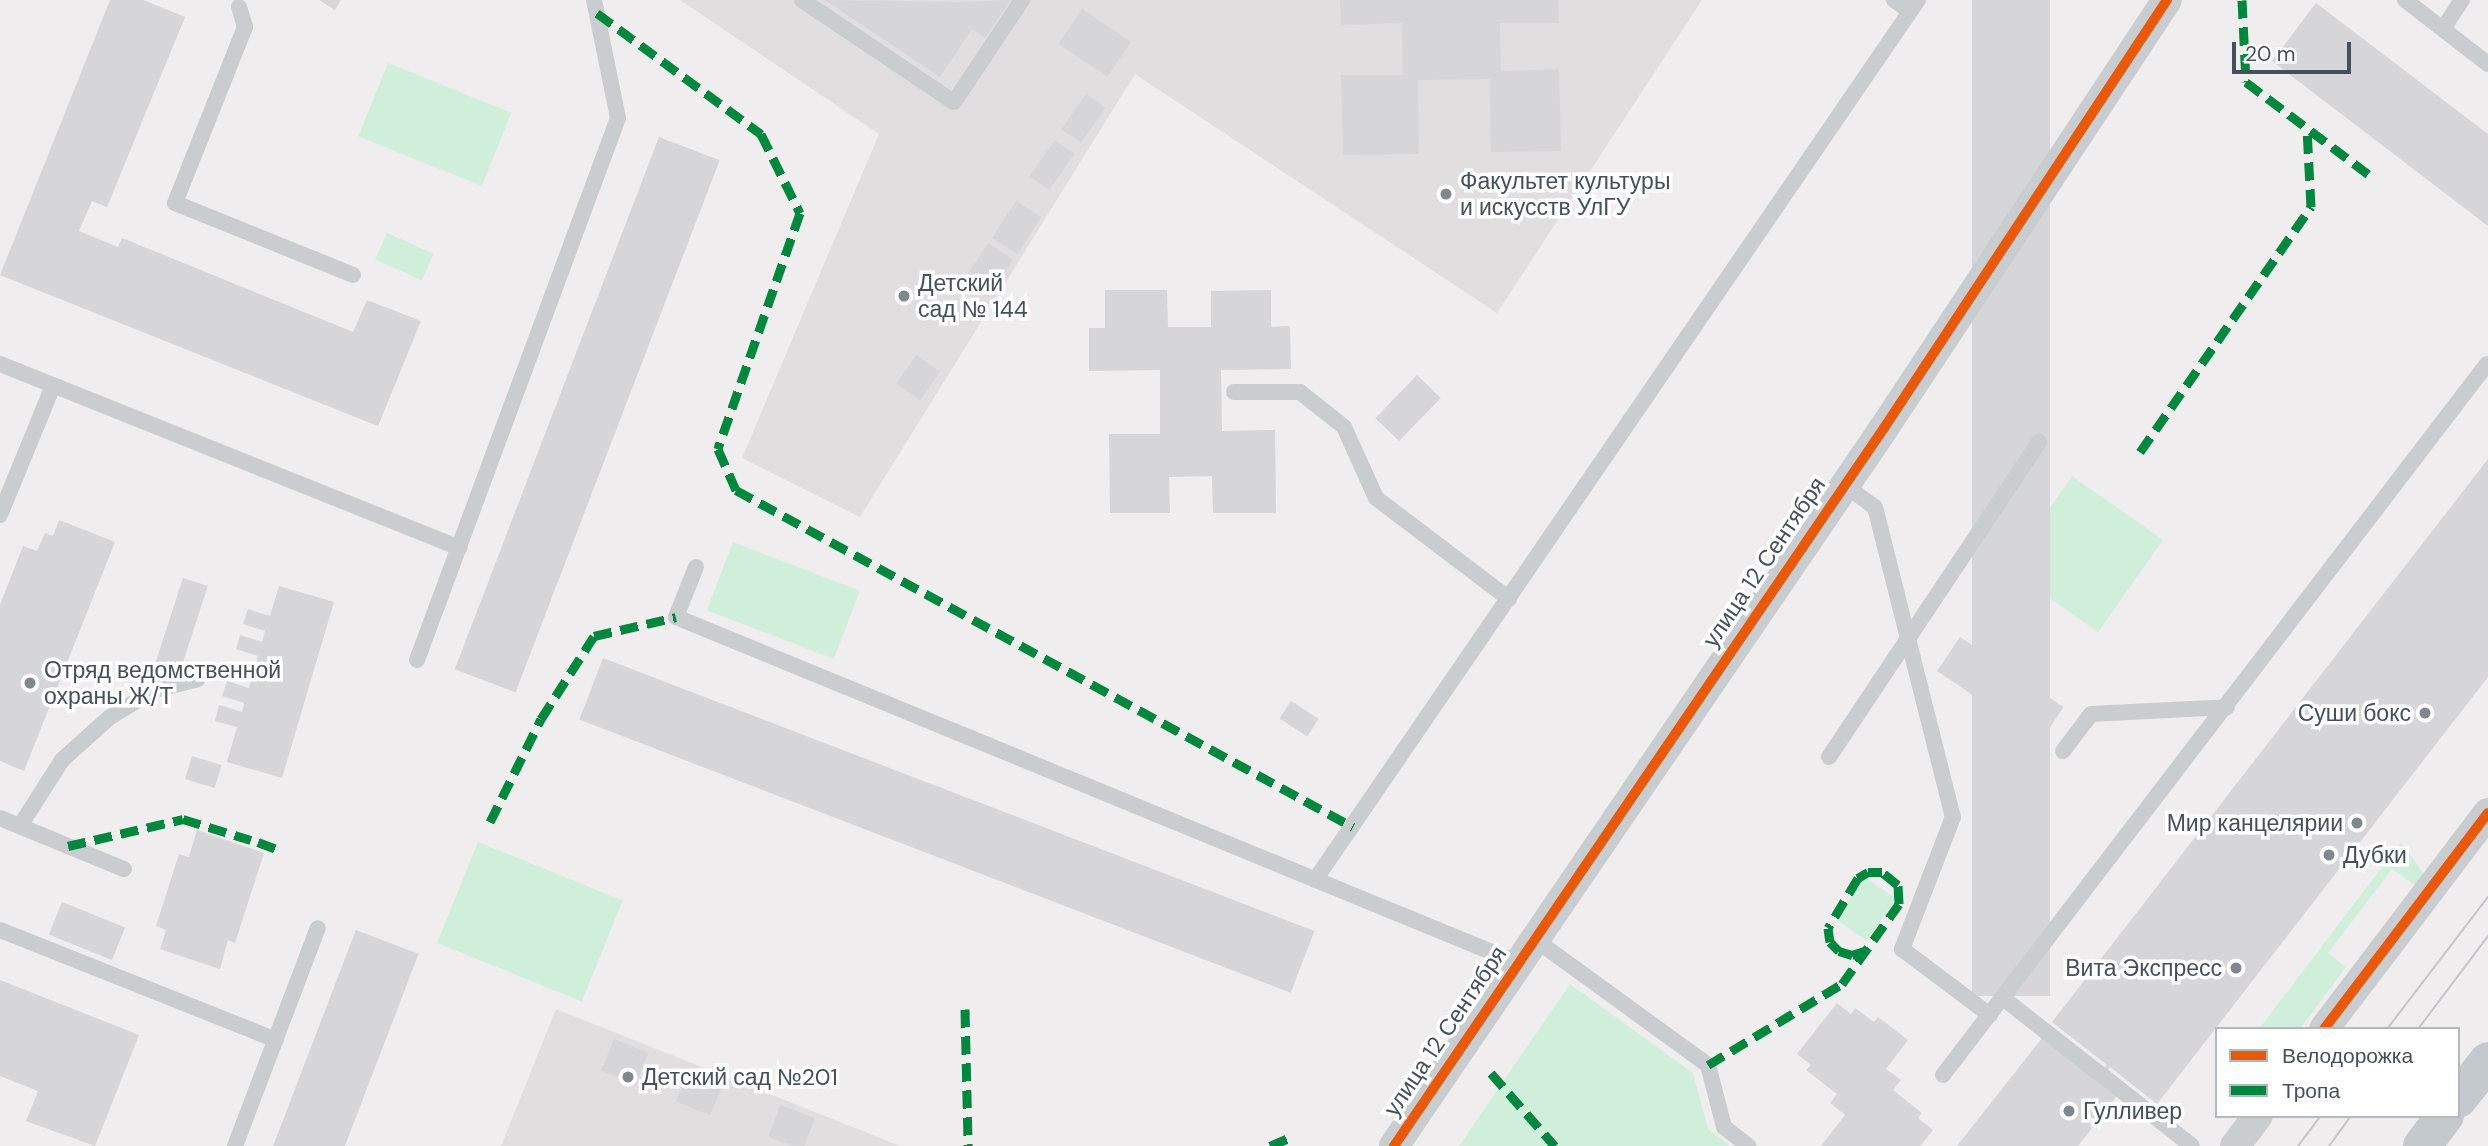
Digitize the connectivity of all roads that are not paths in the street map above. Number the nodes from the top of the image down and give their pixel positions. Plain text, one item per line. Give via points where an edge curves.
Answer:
1 (594, 0) edge
2 (802, 0) edge
3 (1023, 0) edge
4 (1894, 0) edge
5 (2167, 0) edge
6 (2404, 0) edge
7 (2462, 0) edge
8 (236, 3) edge
9 (1914, 6) edge
10 (2442, 29) junction
11 (2488, 64) edge
12 (353, 275) dead end
13 (0, 364) edge
14 (2487, 364) edge
15 (53, 386) junction
16 (1234, 392) dead end
17 (2039, 442) dead end
18 (1843, 484) junction
19 (0, 515) edge
20 (459, 548) junction
21 (696, 567) dead end
22 (1509, 600) junction
23 (1909, 636) junction
24 (417, 660) dead end
25 (198, 679) dead end
26 (2227, 707) junction
27 (2063, 751) dead end
28 (1829, 757) dead end
29 (2488, 813) edge
30 (0, 818) edge
31 (20, 826) junction
32 (124, 869) dead end
33 (1315, 880) junction
34 (318, 928) dead end
35 (0, 930) edge
36 (1525, 950) junction
37 (2004, 998) junction
38 (1990, 1015) junction
39 (2326, 1027) edge
40 (276, 1040) junction
41 (2488, 1060) edge
42 (1944, 1075) dead end
43 (2460, 1096) edge
44 (2256, 1118) edge
45 (2443, 1118) edge
46 (236, 1146) edge
47 (1394, 1146) edge
48 (1748, 1146) edge
49 (2192, 1146) edge
50 (2235, 1146) edge
51 (2422, 1146) edge

1 - 20 lane via 618,118
2 - 3 lane via 954,102
4 - 9 lane
5 - 18 street, улица 12 Сентября
6 - 10 lane
7 - 10 lane
8 - 12 lane via 245,27 175,203
9 - 22 lane
10 - 11 lane
13 - 15 lane
14 - 26 lane
15 - 19 lane
15 - 20 lane
16 - 22 lane via 1300,392 1344,427 1376,498
17 - 23 lane
18 - 23 lane via 1875,507
18 - 36 street, улица 12 Сентября
20 - 24 lane
21 - 33 lane via 676,617
22 - 33 lane
23 - 28 lane
23 - 38 lane via 1953,817 1902,949
25 - 31 lane via 155,690 110,717 62,760
26 - 27 lane via 2091,714
26 - 37 lane
29 - 39 street
30 - 31 lane
31 - 32 lane
33 - 36 lane
34 - 40 lane
35 - 40 lane
36 - 47 street, улица 12 Сентября
36 - 48 lane via 1708,1065 1724,1127
37 - 38 lane
37 - 49 lane
38 - 42 lane
40 - 46 lane
41 - 43 main road
44 - 50 street
45 - 51 main road

